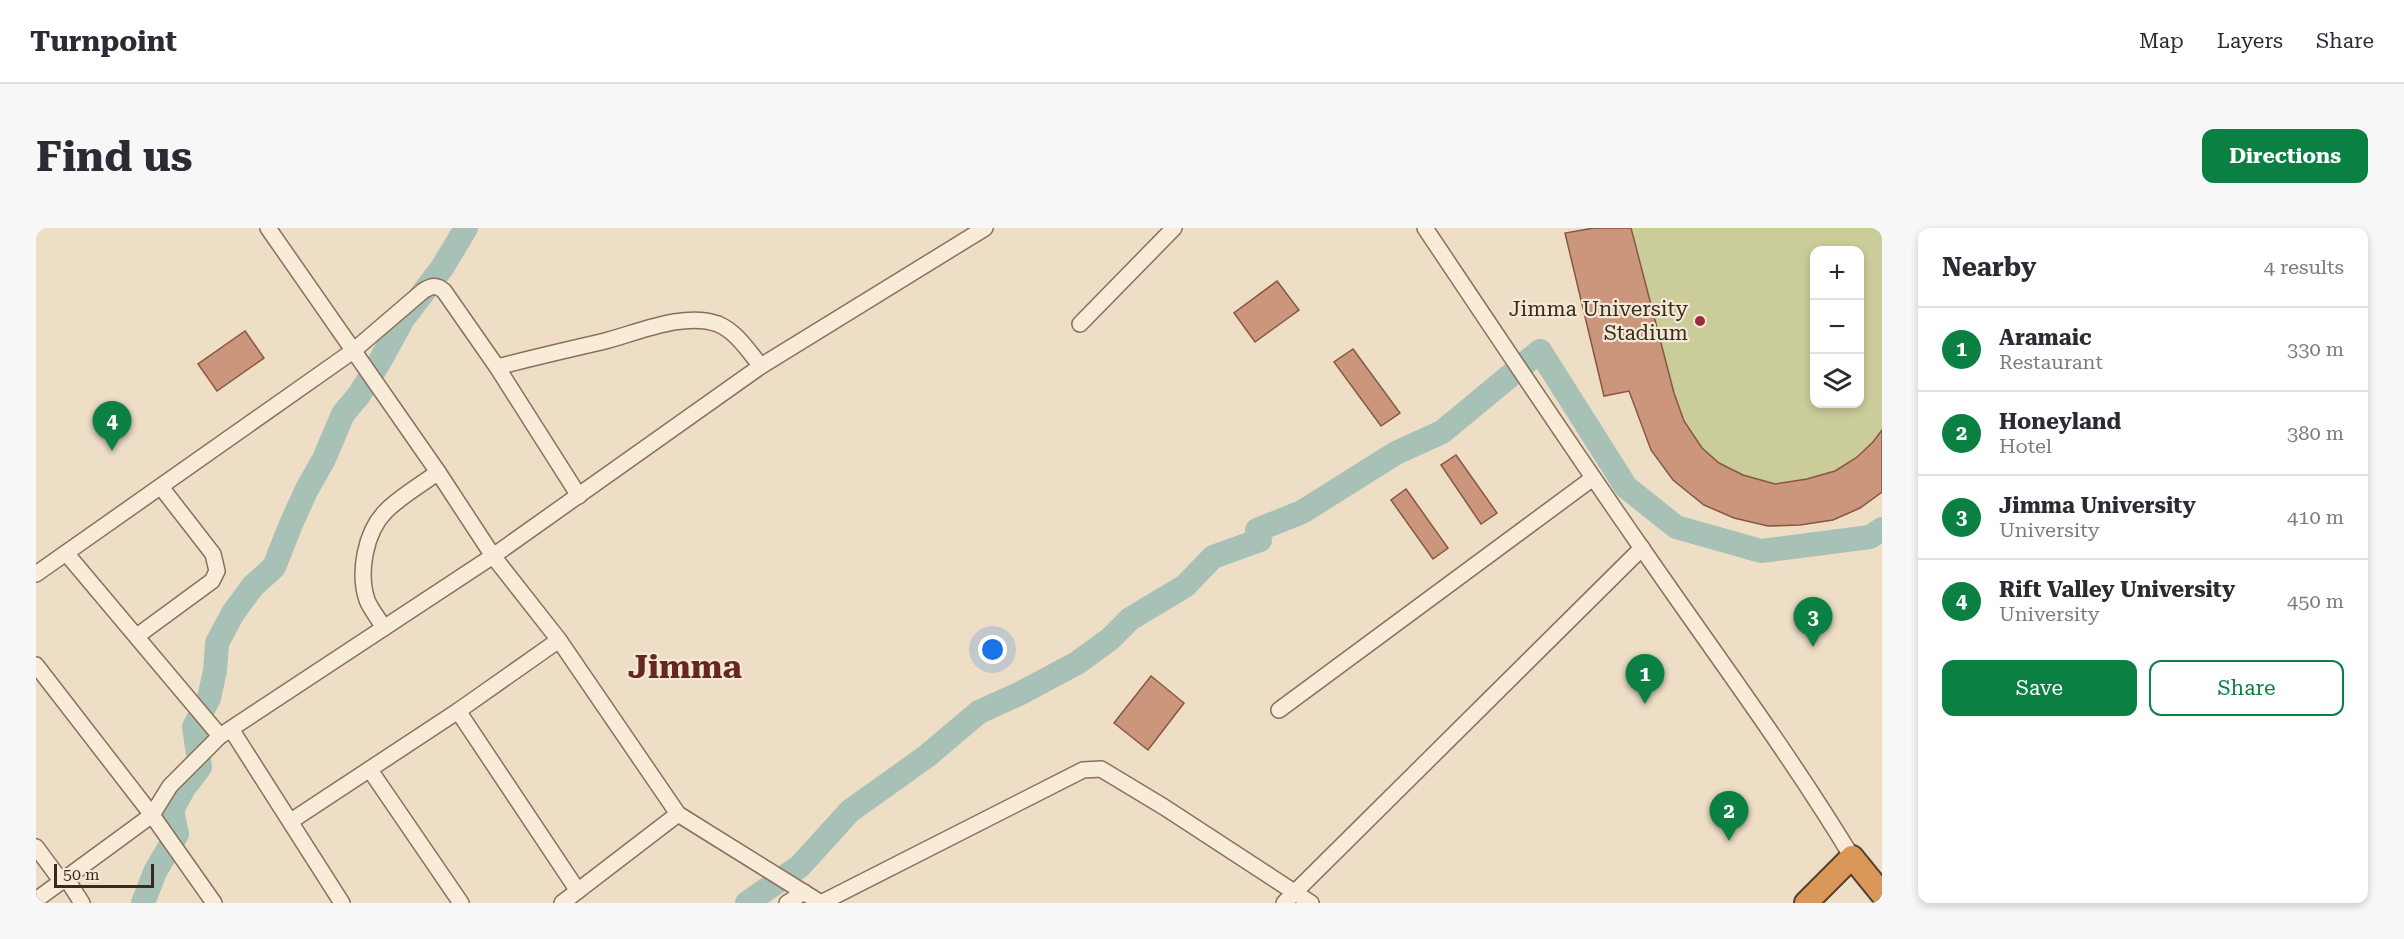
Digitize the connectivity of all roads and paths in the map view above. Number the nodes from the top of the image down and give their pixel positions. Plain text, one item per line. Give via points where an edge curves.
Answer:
1 (268, 228) edge
2 (985, 228) edge
3 (1174, 228) edge
4 (1425, 228) edge
5 (1080, 324) dead end
6 (353, 351) junction
7 (761, 366) junction
8 (497, 367) junction
9 (438, 472) junction
10 (1593, 478) junction
11 (161, 487) junction
12 (579, 496) junction
13 (1642, 548) junction
14 (66, 553) junction
15 (493, 556) junction
16 (36, 574) edge
17 (384, 628) junction
18 (137, 636) junction
19 (559, 640) junction
20 (36, 665) edge
21 (1279, 710) dead end
22 (458, 711) junction
23 (226, 732) junction
24 (370, 770) junction
25 (678, 814) junction
26 (152, 815) junction
27 (291, 821) junction
28 (36, 847) edge
29 (1852, 857) junction
30 (64, 880) junction
31 (798, 888) junction
32 (578, 891) junction
33 (1296, 892) junction
34 (1882, 894) edge
35 (36, 900) edge
36 (82, 903) edge
37 (214, 903) edge
38 (342, 903) edge
39 (461, 903) edge
40 (562, 903) edge
41 (787, 903) edge
42 (821, 903) edge
43 (1284, 903) edge
44 (1311, 903) edge
45 (1806, 903) edge

1 - 6 street
2 - 7 street
3 - 5 street
4 - 10 street
6 - 8 street via 427,289 440,288
6 - 9 street
6 - 11 street
7 - 8 street via 730,330 716,323 687,321 650,326
7 - 12 street
8 - 12 street
9 - 15 street
9 - 17 street via 386,511 370,540 362,568 363,587
10 - 13 street
10 - 21 street
11 - 14 street
11 - 18 street via 213,554 217,571 212,581
12 - 15 street
13 - 29 street via 1771,732
13 - 33 street
14 - 16 street
14 - 18 street
15 - 17 street
15 - 19 street
17 - 23 street
18 - 23 street
19 - 22 street
19 - 25 street
20 - 26 street
22 - 24 street
22 - 32 street
23 - 26 street via 170,786
23 - 27 street
24 - 27 street
24 - 39 street
25 - 31 street
25 - 32 street
26 - 30 street
26 - 37 street
27 - 38 street
28 - 30 street
29 - 34 highway
29 - 45 highway
30 - 35 street
30 - 36 street
31 - 41 street
31 - 42 street
32 - 40 street
33 - 42 street via 1101,769 1091,769
33 - 43 street
33 - 44 street

